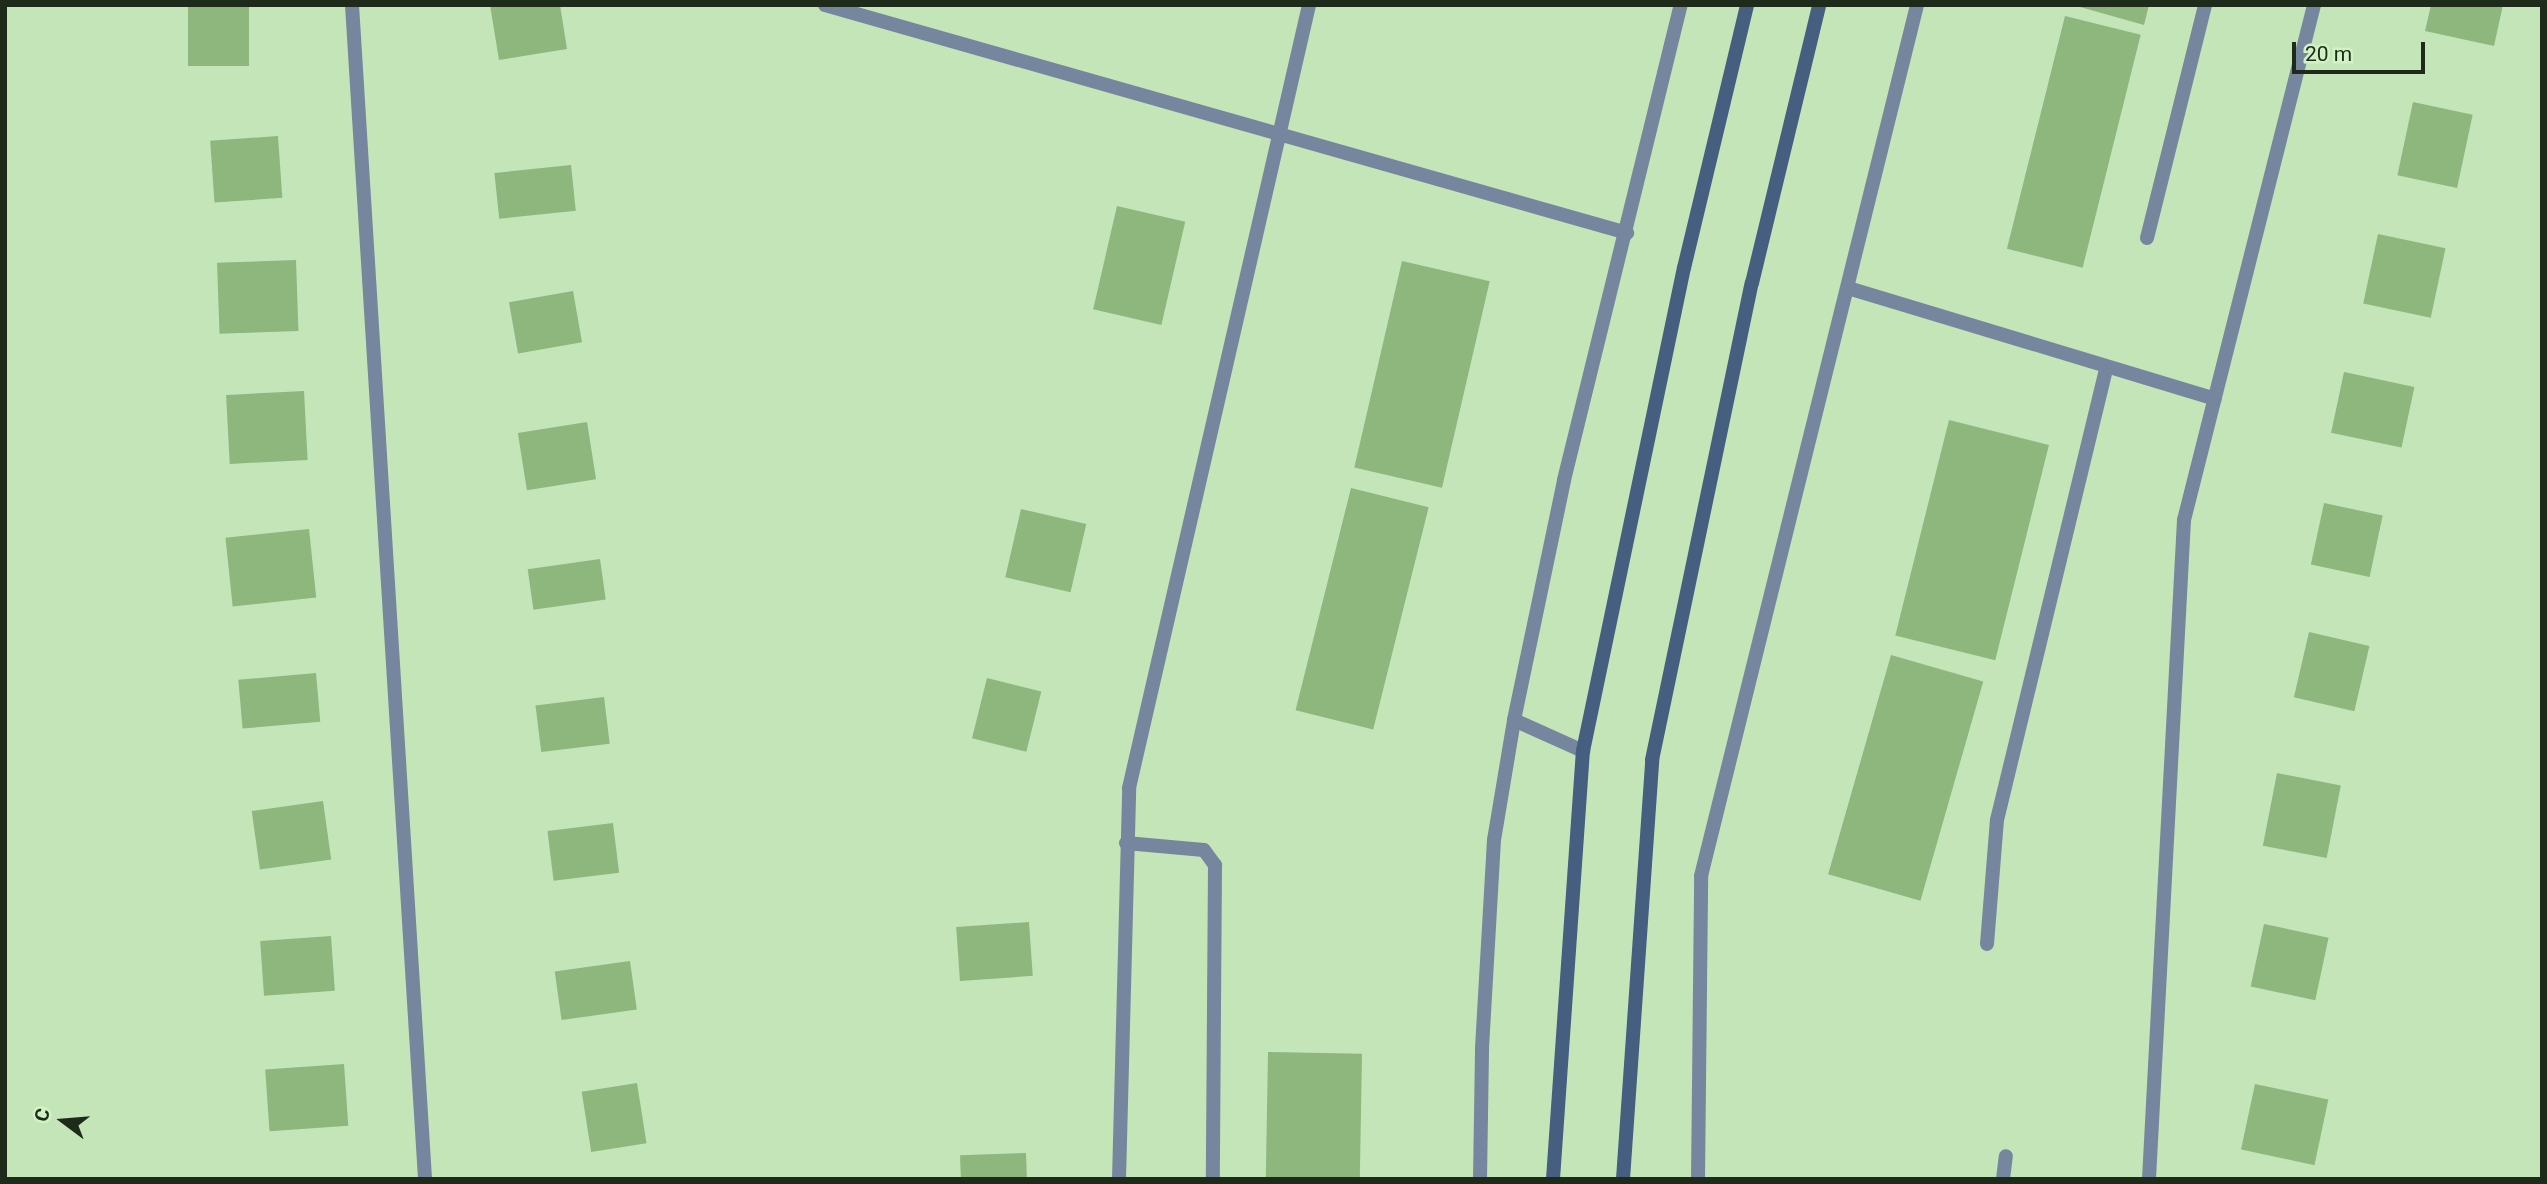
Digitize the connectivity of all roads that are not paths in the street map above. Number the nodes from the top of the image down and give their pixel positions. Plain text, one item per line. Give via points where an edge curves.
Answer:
1 (352, 5) edge
2 (825, 5) edge
3 (1309, 5) edge
4 (1681, 5) edge
5 (1747, 5) edge
6 (1819, 5) edge
7 (1917, 5) edge
8 (2205, 5) edge
9 (2314, 5) edge
10 (1279, 131) junction
11 (1627, 233) junction
12 (2147, 238) dead end
13 (1848, 288) junction
14 (2106, 369) junction
15 (2214, 399) junction
16 (1514, 720) junction
17 (1583, 751) junction
18 (1126, 844) junction
19 (1987, 944) dead end
20 (2006, 1156) dead end
21 (425, 1179) edge
22 (1119, 1179) edge
23 (1213, 1179) edge
24 (1480, 1179) edge
25 (1553, 1179) edge
26 (1623, 1179) edge
27 (1698, 1179) edge
28 (2004, 1179) edge
29 (2149, 1179) edge

1 - 21 street
2 - 10 street
3 - 10 street
4 - 11 street
5 - 17 main road via 1684,268
6 - 26 main road via 1752,283 1652,760
7 - 13 street
8 - 12 street
9 - 15 street
10 - 11 street
10 - 18 street via 1129,788
11 - 16 street via 1564,480
13 - 14 street
13 - 27 street via 1701,876
14 - 15 street
14 - 19 street via 1997,820
15 - 29 street via 2184,520
16 - 17 street
16 - 24 street via 1494,840
17 - 25 main road
18 - 22 street
18 - 23 street via 1204,850 1215,865
20 - 28 street

